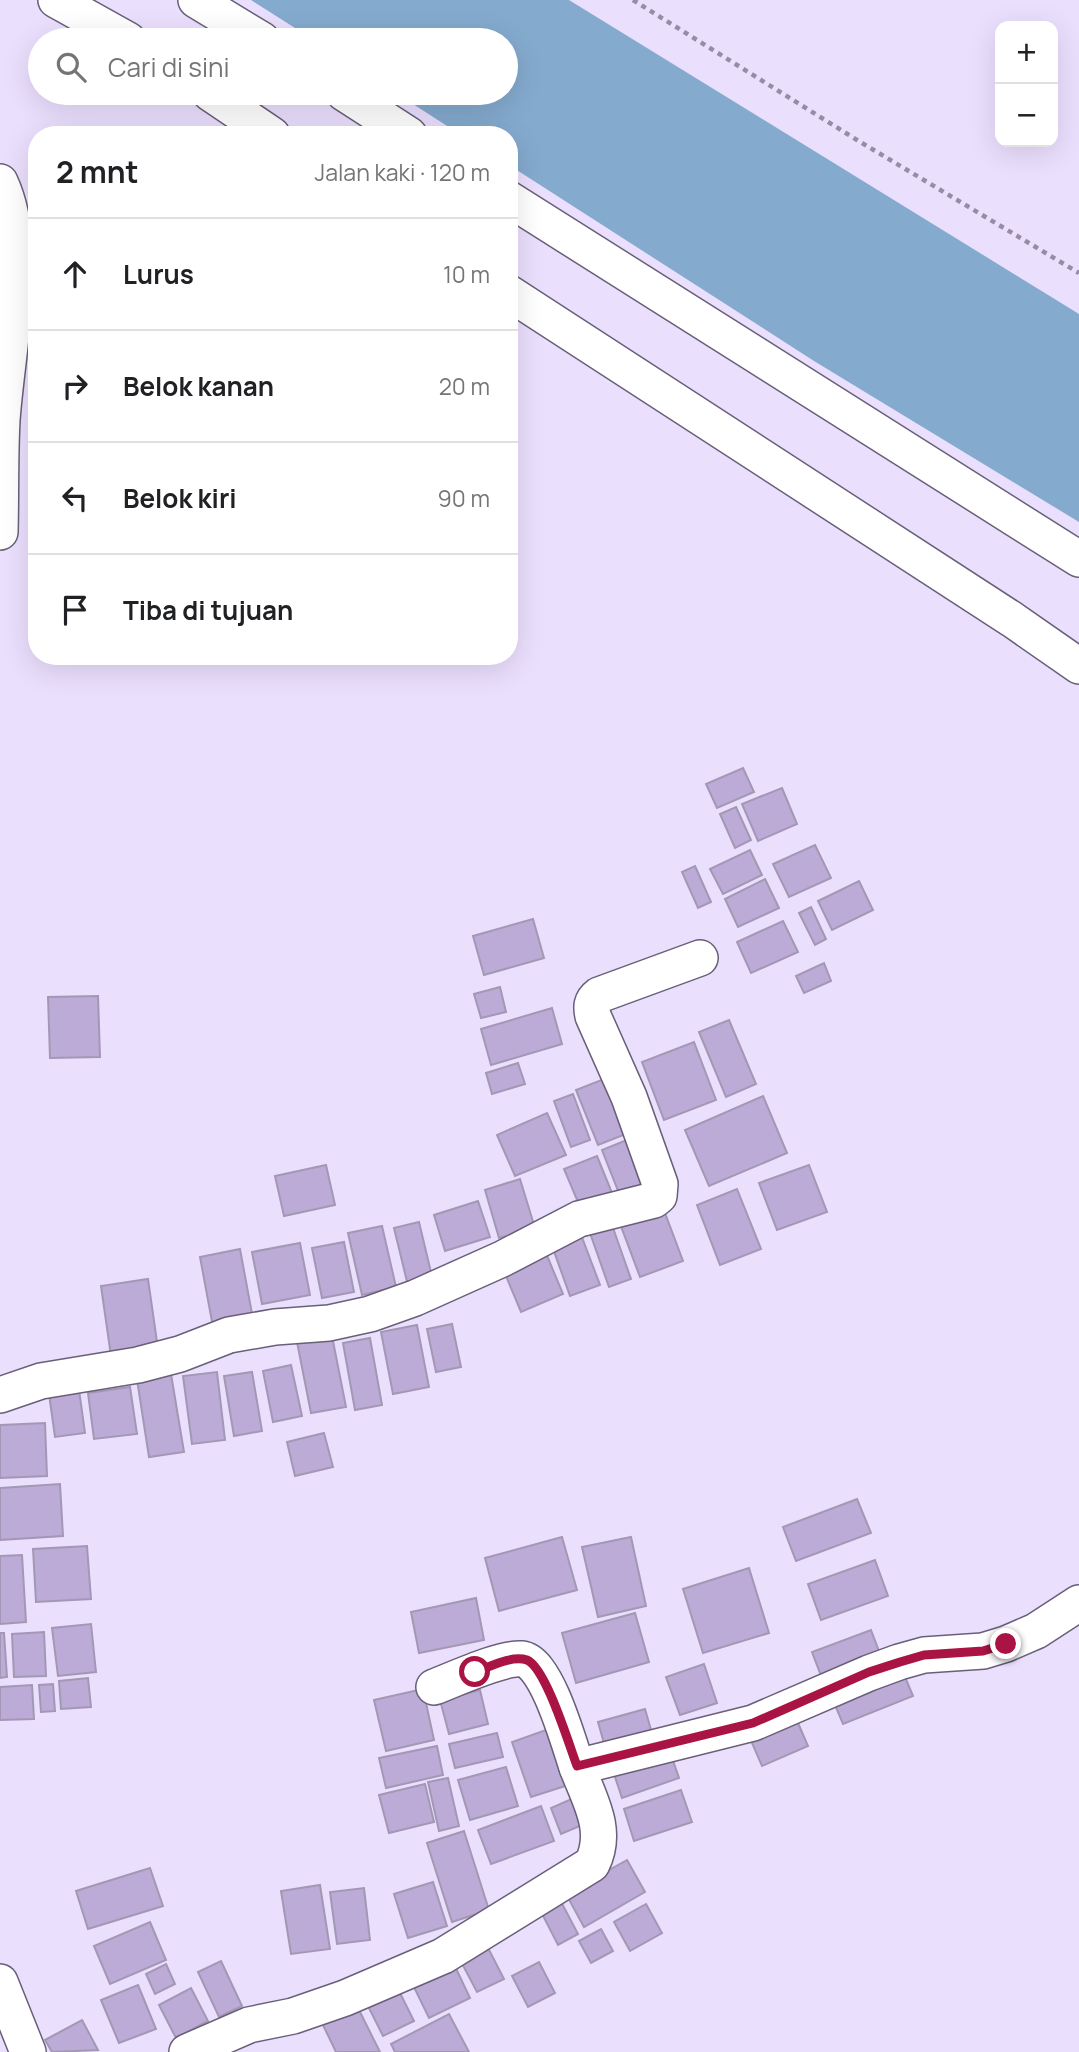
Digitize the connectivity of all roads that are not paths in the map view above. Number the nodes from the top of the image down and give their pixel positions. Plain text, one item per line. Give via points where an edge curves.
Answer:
1 (55, 0) edge
2 (196, 0) edge
3 (106, 28) edge
4 (242, 28) edge
5 (228, 105) edge
6 (363, 105) edge
7 (259, 126) edge
8 (396, 126) edge
9 (0, 182) edge
10 (518, 205) edge
11 (518, 299) edge
12 (0, 532) edge
13 (1079, 559) edge
14 (1079, 666) edge
15 (700, 958) dead end
16 (0, 1395) edge
17 (1079, 1603) edge
18 (434, 1687) dead end
19 (577, 1766) junction
20 (0, 1982) edge
21 (28, 2052) edge
22 (187, 2052) edge

1 - 3 street
2 - 4 street
5 - 7 street
6 - 8 street
9 - 12 street via 13,223 15,256 2,421
10 - 13 street
11 - 14 street
15 - 16 street via 599,995 591,1007 660,1184 654,1200 579,1219 502,1259 370,1314 229,1335 180,1354 41,1381
17 - 19 street via 1006,1644 983,1651 924,1655 869,1672 753,1723
18 - 19 street via 513,1659 525,1659 534,1664 548,1687
19 - 22 street via 599,1828 598,1852 592,1864 443,1956 345,1998 249,2025
20 - 21 street

